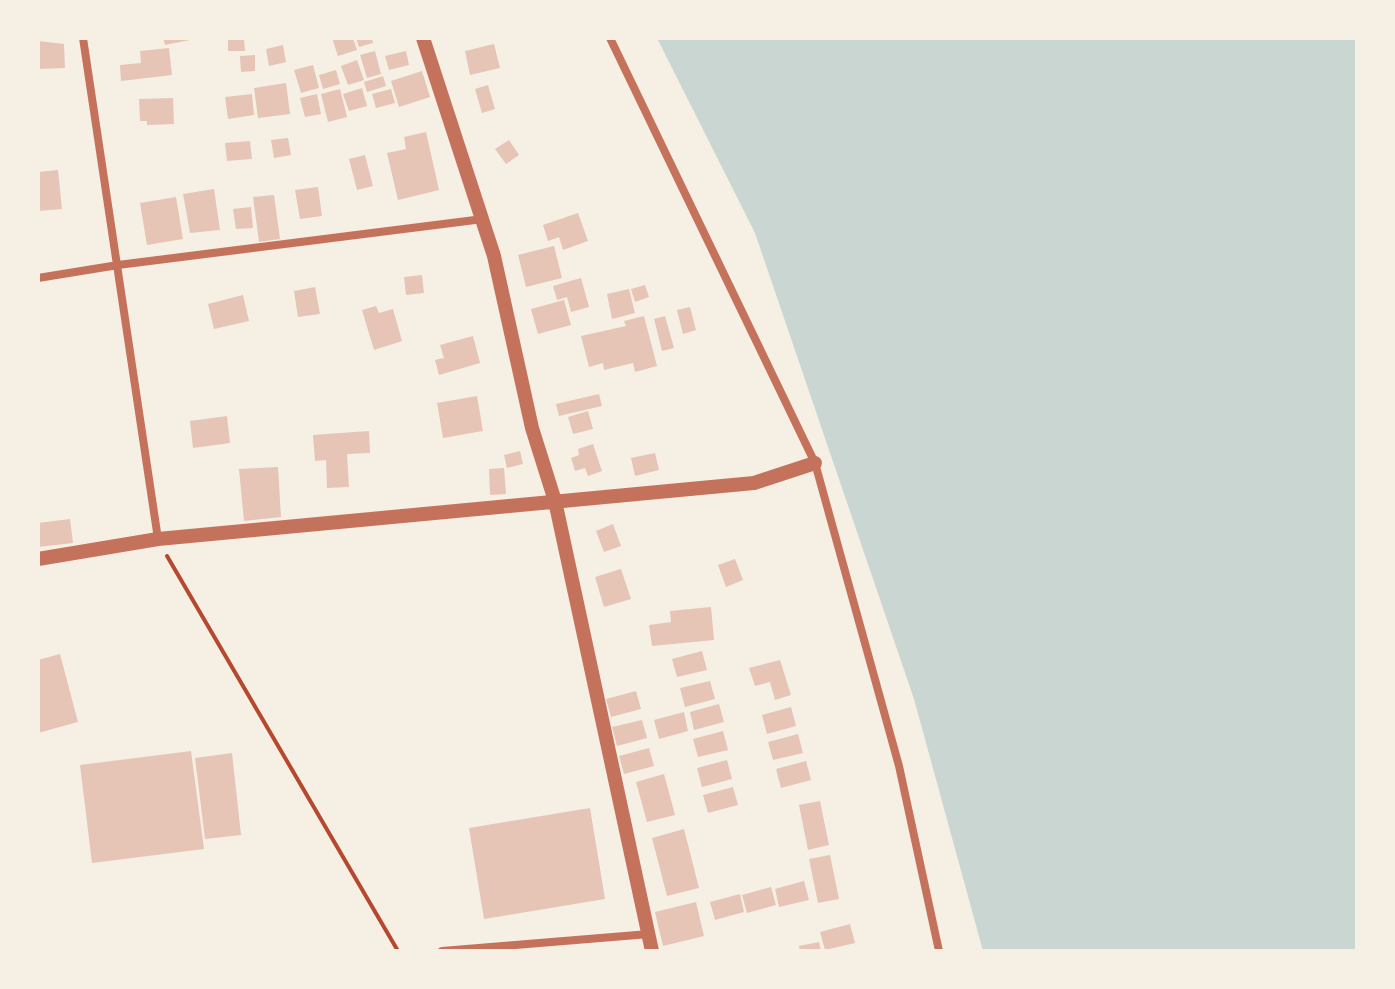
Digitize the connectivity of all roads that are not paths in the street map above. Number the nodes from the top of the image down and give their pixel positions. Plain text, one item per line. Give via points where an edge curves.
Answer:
1 (83, 38) edge
2 (423, 38) edge
3 (610, 38) edge
4 (483, 219) junction
5 (118, 265) junction
6 (38, 278) edge
7 (815, 463) junction
8 (555, 501) junction
9 (158, 539) junction
10 (38, 559) edge
11 (649, 934) junction
12 (442, 951) edge
13 (652, 951) edge
14 (939, 951) edge

1 - 5 street
2 - 4 street
3 - 7 street
4 - 5 street
4 - 8 street via 532,428
5 - 6 street
5 - 9 street
7 - 8 street via 754,483
7 - 14 street via 899,766
8 - 9 street
8 - 11 street
9 - 10 street
11 - 12 street
11 - 13 street

